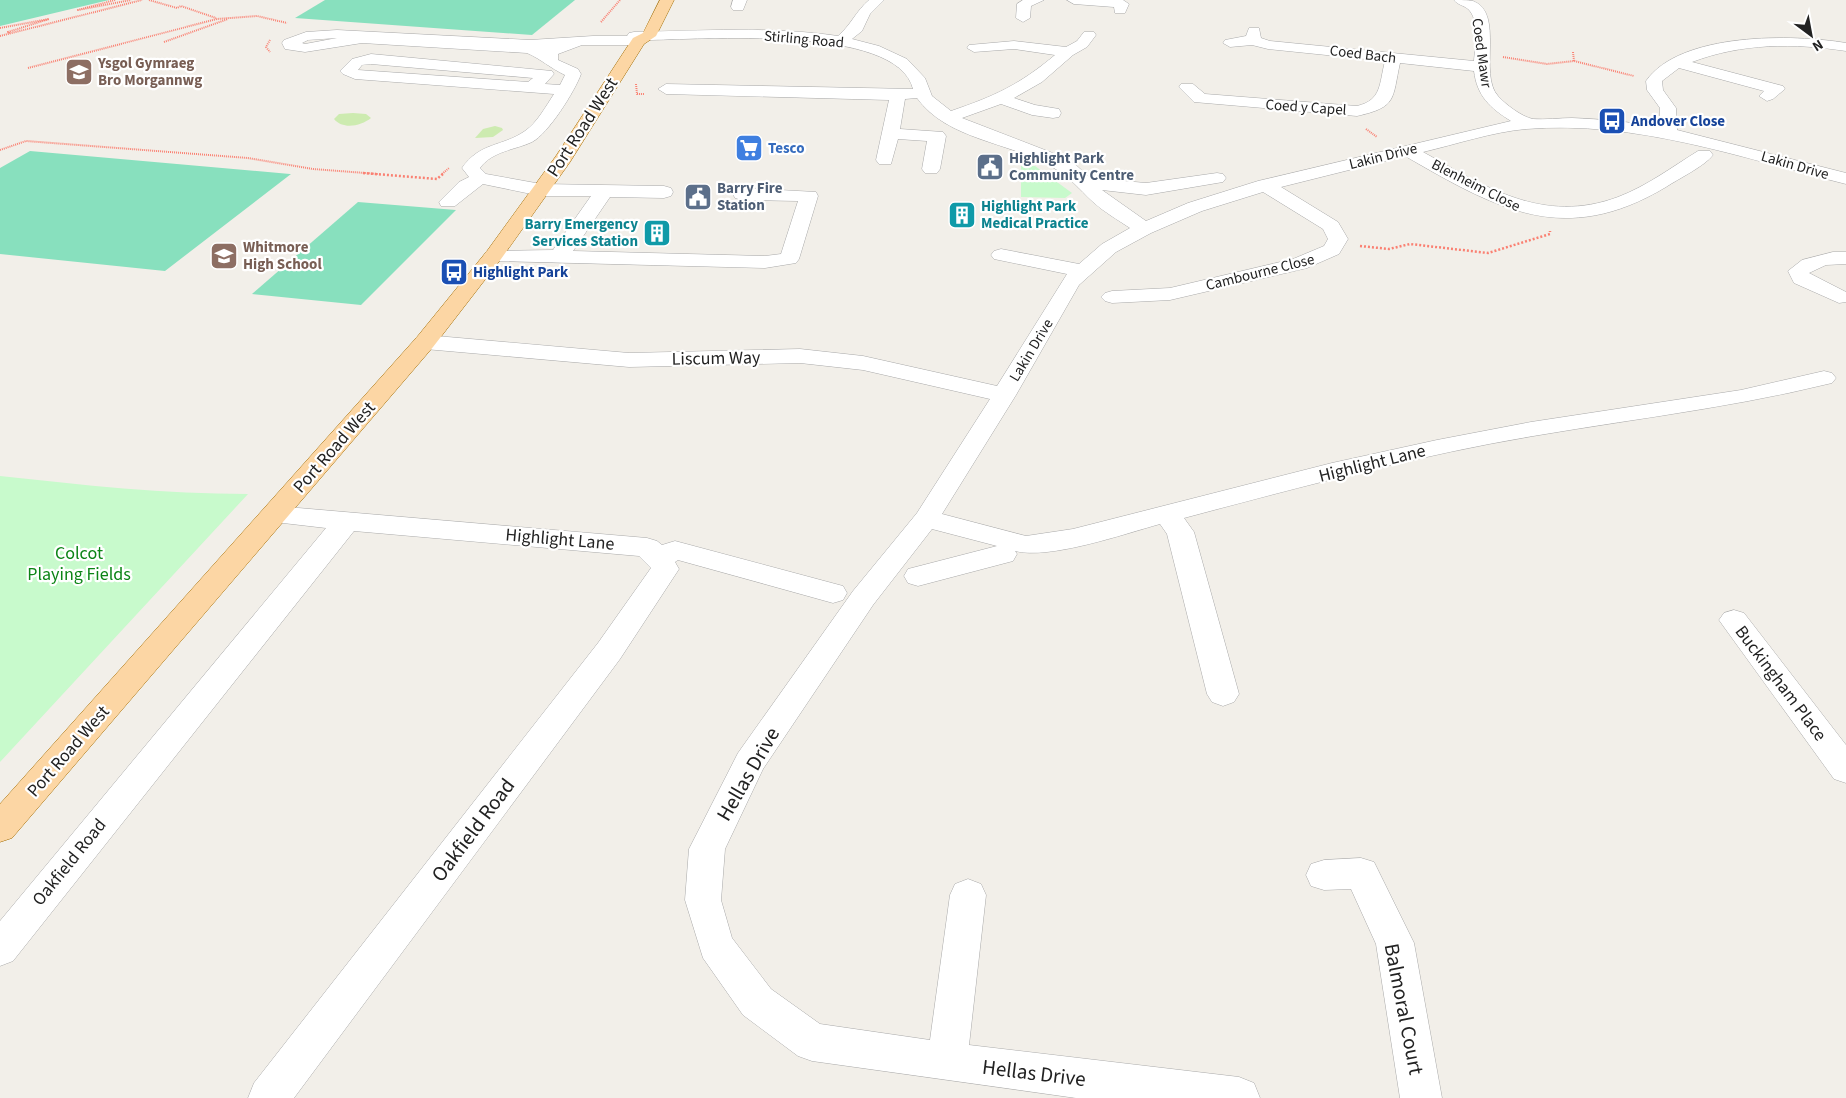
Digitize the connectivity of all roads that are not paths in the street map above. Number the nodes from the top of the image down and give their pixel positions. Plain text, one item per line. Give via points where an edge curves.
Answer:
1 (656, 0) edge
2 (667, 0) edge
3 (877, 0) edge
4 (1037, 0) edge
5 (1074, 0) edge
6 (1461, 0) edge
7 (1120, 10) dead end
8 (1023, 18) dead end
9 (642, 35) junction
10 (1089, 35) dead end
11 (842, 40) junction
12 (571, 43) junction
13 (1230, 43) dead end
14 (1846, 47) edge
15 (974, 48) dead end
16 (1068, 52) junction
17 (1393, 58) junction
18 (554, 61) junction
19 (1483, 62) junction
20 (1678, 63) junction
21 (542, 72) junction
22 (532, 87) junction
23 (1187, 87) dead end
24 (666, 89) dead end
25 (565, 90) junction
26 (922, 94) junction
27 (898, 95) junction
28 (1767, 96) dead end
29 (1001, 99) junction
30 (1200, 99) junction
31 (1181, 106) dead end
32 (1053, 113) dead end
33 (948, 116) junction
34 (1528, 124) junction
35 (1668, 133) junction
36 (891, 134) junction
37 (1407, 150) junction
38 (1704, 156) dead end
39 (885, 160) dead end
40 (932, 169) dead end
41 (480, 178) junction
42 (1216, 178) dead end
43 (1846, 179) edge
44 (1086, 183) junction
45 (1265, 185) junction
46 (541, 190) junction
47 (606, 190) junction
48 (664, 192) dead end
49 (742, 194) dead end
50 (448, 202) dead end
51 (1144, 229) junction
52 (1001, 254) dead end
53 (494, 255) junction
54 (559, 256) junction
55 (1846, 258) edge
56 (1081, 271) junction
57 (1112, 297) dead end
58 (1839, 297) dead end
59 (425, 342) junction
60 (1824, 378) dead end
61 (1004, 395) junction
62 (275, 515) junction
63 (1167, 515) junction
64 (926, 520) junction
65 (347, 521) junction
66 (977, 533) junction
67 (1004, 554) dead end
68 (659, 558) junction
69 (971, 562) junction
70 (918, 576) dead end
71 (833, 593) dead end
72 (1734, 620) dead end
73 (1223, 694) dead end
74 (1846, 770) edge
75 (0, 828) edge
76 (1324, 875) dead end
77 (968, 894) dead end
78 (0, 949) edge
79 (947, 1062) junction
80 (269, 1098) edge
81 (1239, 1098) edge
82 (1421, 1098) edge

1 - 9 main road, Port Road West
2 - 9 main road, Port Road West
3 - 11 street via 864,12 857,28
4 - 8 street via 1024,4
5 - 7 street via 1122,4
6 - 19 street, Coed Mawr via 1470,2 1479,15
9 - 11 street, Stirling Road via 731,34
9 - 12 street, Stirling Road
9 - 46 main road, Port Road West
10 - 16 street via 1082,44
11 - 26 street, Stirling Road via 900,61 917,77
12 - 18 street via 551,52
12 - 18 street, Stirling Road via 530,44 337,34 306,36 289,43 298,48 356,39 416,41 528,49
13 - 17 street, Coed Bach via 1253,36 1293,48
14 - 20 street via 1803,42 1747,43 1702,53
15 - 16 street via 1014,45
16 - 29 street via 1036,79
17 - 19 street, Coed Bach
17 - 30 street, Coed y Capel via 1384,99 1374,107 1357,111
18 - 21 street
18 - 25 street via 573,74
19 - 34 street, Coed Mawr via 1482,78 1488,94
20 - 28 street via 1777,89
20 - 35 street via 1659,74 1654,81 1655,90 1668,108
21 - 22 street via 546,75
21 - 22 street via 371,59 358,62 348,71
22 - 25 street
23 - 30 street
24 - 27 street
25 - 41 street via 534,133 514,144 484,153 475,160 471,168
26 - 27 street
26 - 33 street, Stirling Road
27 - 36 street
29 - 32 street via 1032,110
29 - 33 street
30 - 31 street
33 - 44 street, Stirling Road via 965,126 1035,151 1071,170
34 - 35 street, Lakin Drive via 1620,126
34 - 37 street, Lakin Drive
35 - 43 street, Lakin Drive via 1721,144
36 - 39 street
36 - 40 street via 937,136
37 - 38 street, Blenheim Close via 1493,197 1521,209 1547,214 1588,212 1623,202
37 - 45 street, Lakin Drive
41 - 46 street
41 - 50 street
42 - 44 street via 1146,189
44 - 51 street, Stirling Road via 1101,199
45 - 51 street, Lakin Drive via 1195,207
45 - 57 street, Cambourne Close via 1331,226 1338,239 1332,250 1318,258 1170,294
46 - 47 street
46 - 53 main road, Port Road West
47 - 48 street
47 - 54 street
49 - 54 street via 809,196 789,259 765,262
51 - 56 street, Lakin Drive via 1108,248
52 - 56 street
53 - 54 street
53 - 59 main road, Port Road West
55 - 58 street via 1811,262 1798,270 1801,279
56 - 61 street, Lakin Drive via 1071,282
59 - 61 street, Liscum Way via 629,360 800,356 862,363
59 - 62 main road, Port Road West
60 - 63 street, Highlight Lane via 1771,392 1480,438
61 - 64 street, Hellas Drive
62 - 65 street, Highlight Lane
62 - 75 main road, Port Road West
63 - 66 street, Highlight Lane via 1073,538 1026,545
63 - 73 street via 1180,532
64 - 66 street, Highlight Lane
64 - 79 street, Hellas Drive via 863,598 750,762 707,849 703,900 716,946 757,1002 812,1042
65 - 68 street, Highlight Lane via 647,547
65 - 78 street, Oakfield Road
66 - 69 street
67 - 69 street
68 - 71 street via 675,550
68 - 80 street, Oakfield Road via 665,569 609,651
69 - 70 street
72 - 74 street, Buckingham Place
76 - 82 street, Balmoral Court via 1361,873 1394,943
77 - 79 street
79 - 81 street, Hellas Drive

